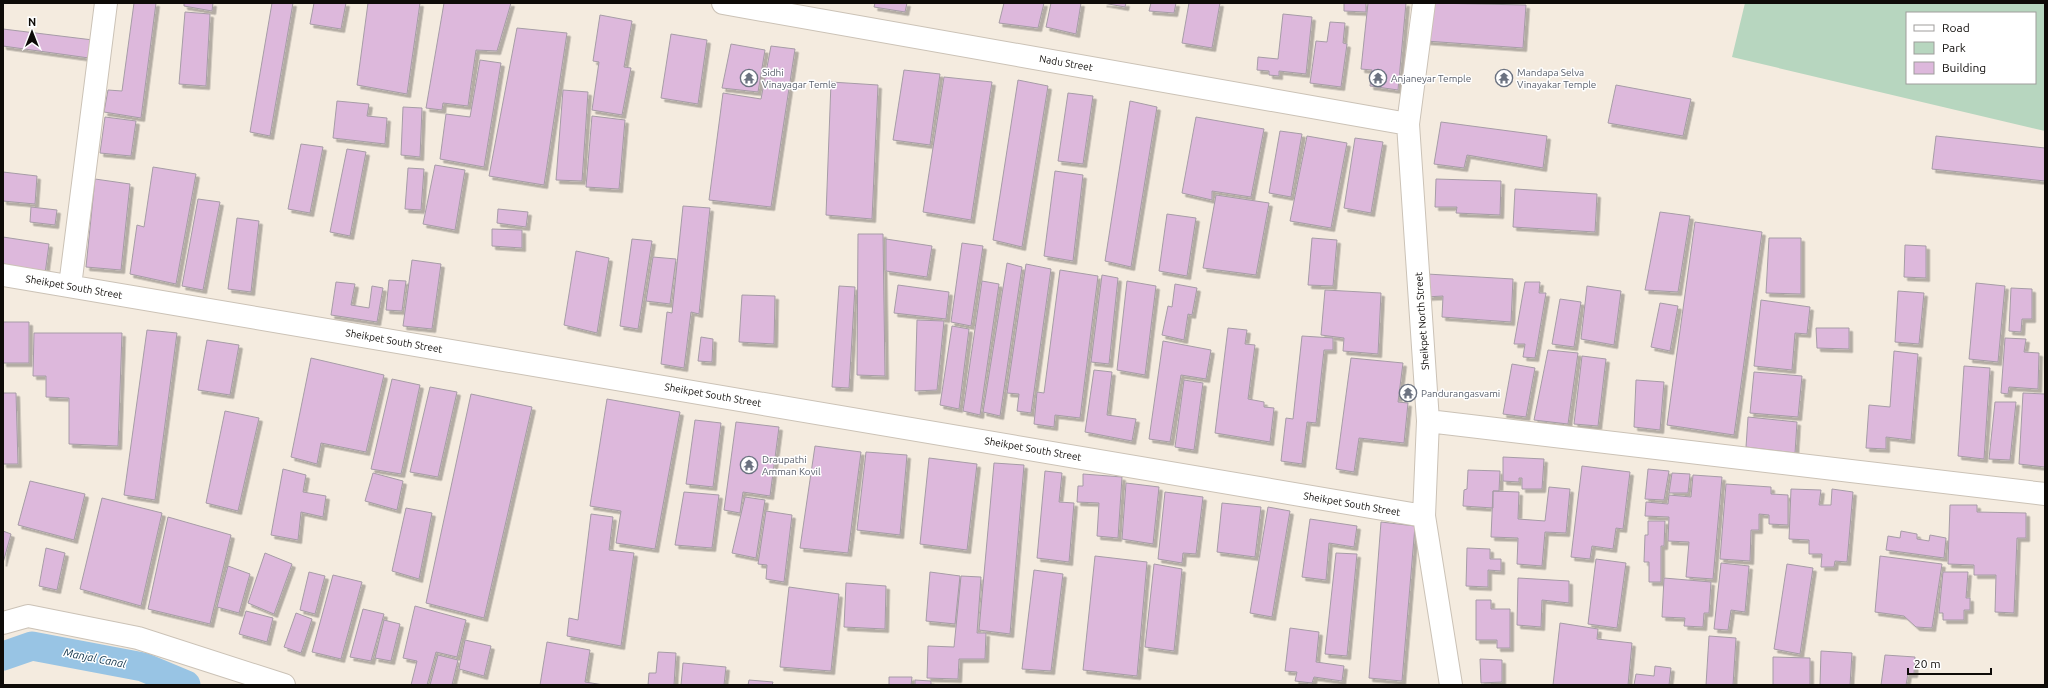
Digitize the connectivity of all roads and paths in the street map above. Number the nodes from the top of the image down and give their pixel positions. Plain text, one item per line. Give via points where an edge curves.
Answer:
1 (106, 3) edge
2 (723, 3) edge
3 (1424, 3) edge
4 (1408, 124) junction
5 (3, 275) edge
6 (70, 286) junction
7 (1428, 421) junction
8 (2045, 494) edge
9 (1424, 516) junction
10 (3, 623) edge
11 (284, 685) edge
12 (1451, 685) edge

1 - 6 street
2 - 4 street, Nadu Street
3 - 4 street, Sheikpet North Street
4 - 7 street, Sheikpet North Street
5 - 6 street, Sheikpet South Street
6 - 9 street, Sheikpet South Street
7 - 8 street
7 - 9 street, Sheikpet North Street
9 - 12 street, Sheikpet North Street
10 - 11 street via 28,616 138,638

